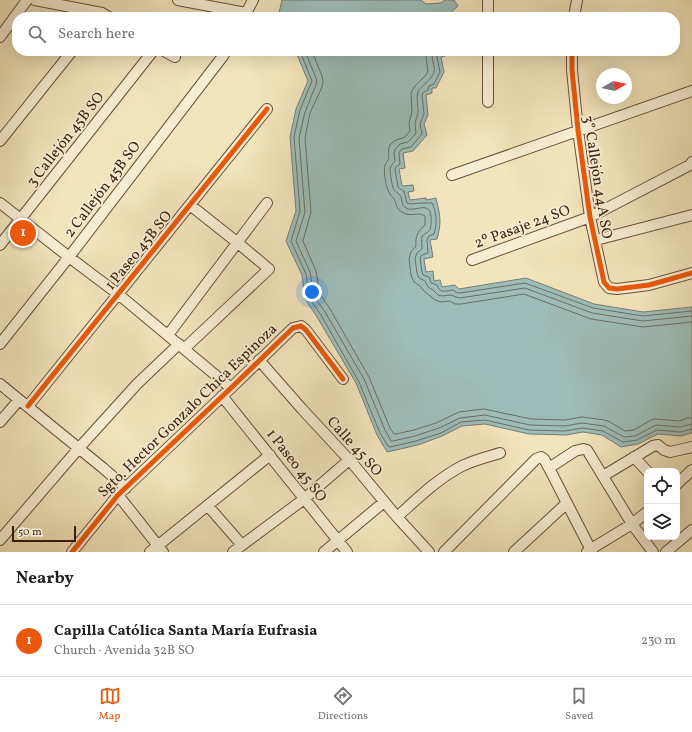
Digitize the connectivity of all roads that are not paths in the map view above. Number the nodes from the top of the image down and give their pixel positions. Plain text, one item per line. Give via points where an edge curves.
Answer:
1 (27, 0) edge
2 (35, 0) edge
3 (178, 0) edge
4 (253, 0) edge
5 (488, 0) edge
6 (577, 0) edge
7 (18, 12) edge
8 (86, 12) edge
9 (232, 12) edge
10 (247, 12) edge
11 (488, 12) edge
12 (575, 12) edge
13 (12, 21) edge
14 (0, 37) edge
15 (68, 56) edge
16 (149, 56) edge
17 (223, 56) edge
18 (488, 56) edge
19 (572, 56) edge
20 (692, 91) edge
21 (488, 102) dead end
22 (267, 109) dead end
23 (578, 130) junction
24 (0, 141) edge
25 (691, 163) edge
26 (452, 175) dead end
27 (0, 203) edge
28 (268, 203) dead end
29 (190, 205) junction
30 (692, 215) edge
31 (590, 217) junction
32 (21, 220) junction
33 (596, 240) junction
34 (238, 243) junction
35 (0, 245) edge
36 (69, 258) junction
37 (472, 260) dead end
38 (692, 273) edge
39 (118, 294) junction
40 (168, 335) junction
41 (0, 344) edge
42 (182, 346) junction
43 (259, 360) junction
44 (343, 379) dead end
45 (0, 384) edge
46 (231, 388) junction
47 (222, 396) junction
48 (19, 400) junction
49 (28, 406) junction
50 (0, 422) edge
51 (78, 448) junction
52 (692, 448) edge
53 (500, 453) dead end
54 (270, 455) junction
55 (634, 457) junction
56 (349, 460) junction
57 (549, 468) junction
58 (644, 468) edge
59 (692, 470) edge
60 (603, 476) junction
61 (680, 481) edge
62 (126, 488) junction
63 (118, 496) junction
64 (304, 499) junction
65 (384, 502) junction
66 (567, 503) junction
67 (208, 506) junction
68 (644, 514) edge
69 (397, 517) junction
70 (632, 524) junction
71 (691, 533) edge
72 (0, 540) edge
73 (338, 540) junction
74 (242, 545) junction
75 (161, 548) edge
76 (590, 551) edge
77 (72, 552) edge
78 (150, 552) edge
79 (233, 552) edge
80 (324, 552) edge
81 (347, 552) edge
82 (429, 552) edge
83 (444, 552) edge
84 (514, 552) edge
85 (653, 552) edge
86 (666, 552) edge

1 - 7 street
2 - 8 street
3 - 9 street
4 - 10 street
5 - 11 street
6 - 12 street
13 - 14 street
15 - 24 street
16 - 32 street, 3 Callejón 45B SO
17 - 36 street, 2 Callejón 45B SO
18 - 21 street
19 - 23 street, 3° Callejón 44A SO
20 - 23 street
22 - 29 street, 1 Paseo 45B SO
23 - 26 street
23 - 31 street, 3° Callejón 44A SO
25 - 31 street, 2º Pasaje 24 SO
27 - 32 street
28 - 34 street
29 - 34 street
29 - 39 street, 1 Paseo 45B SO
30 - 33 street
31 - 33 street, 3° Callejón 44A SO
31 - 37 street, 2º Pasaje 24 SO
32 - 35 street, 3 Callejón 45B SO
32 - 36 street
33 - 38 street, 3° Callejón 44A SO via 604,282 609,288 649,285
34 - 40 street
34 - 42 street via 269,269
36 - 39 street
36 - 41 street, 2 Callejón 45B SO
39 - 40 street
39 - 49 street, 1 Paseo 45B SO
40 - 42 street
42 - 46 street
42 - 51 street via 137,384
43 - 44 street, Sgto. Hector Gonzalo Chica Espinoza via 292,328 301,326
43 - 46 street, Sgto. Hector Gonzalo Chica Espinoza
43 - 56 street, Calle 45 SO
45 - 48 street
46 - 47 street, Sgto. Hector Gonzalo Chica Espinoza
47 - 54 street, 1 Paseo 45 SO
47 - 62 street, Sgto. Hector Gonzalo Chica Espinoza
48 - 49 street
48 - 50 street
49 - 51 street
51 - 62 street
51 - 72 street
52 - 55 street via 670,452 658,445
53 - 69 street via 473,461 452,472
54 - 64 street, 1 Paseo 45 SO
54 - 67 street
55 - 58 street
55 - 60 street
56 - 64 street
56 - 65 street, Calle 45 SO
57 - 60 street via 575,451 583,449
57 - 66 street
57 - 83 street via 542,458 536,459
59 - 61 street
60 - 70 street
62 - 63 street, Sgto. Hector Gonzalo Chica Espinoza
63 - 75 street
63 - 77 street, Sgto. Hector Gonzalo Chica Espinoza
64 - 73 street, 1 Paseo 45 SO
64 - 74 street
65 - 69 street, Calle 45 SO
65 - 73 street
66 - 76 street
66 - 84 street
67 - 74 street
67 - 75 street
68 - 70 street
69 - 82 street, Calle 45 SO
70 - 76 street
70 - 85 street
71 - 86 street
73 - 80 street
73 - 81 street, 1 Paseo 45 SO
74 - 79 street
75 - 78 street

